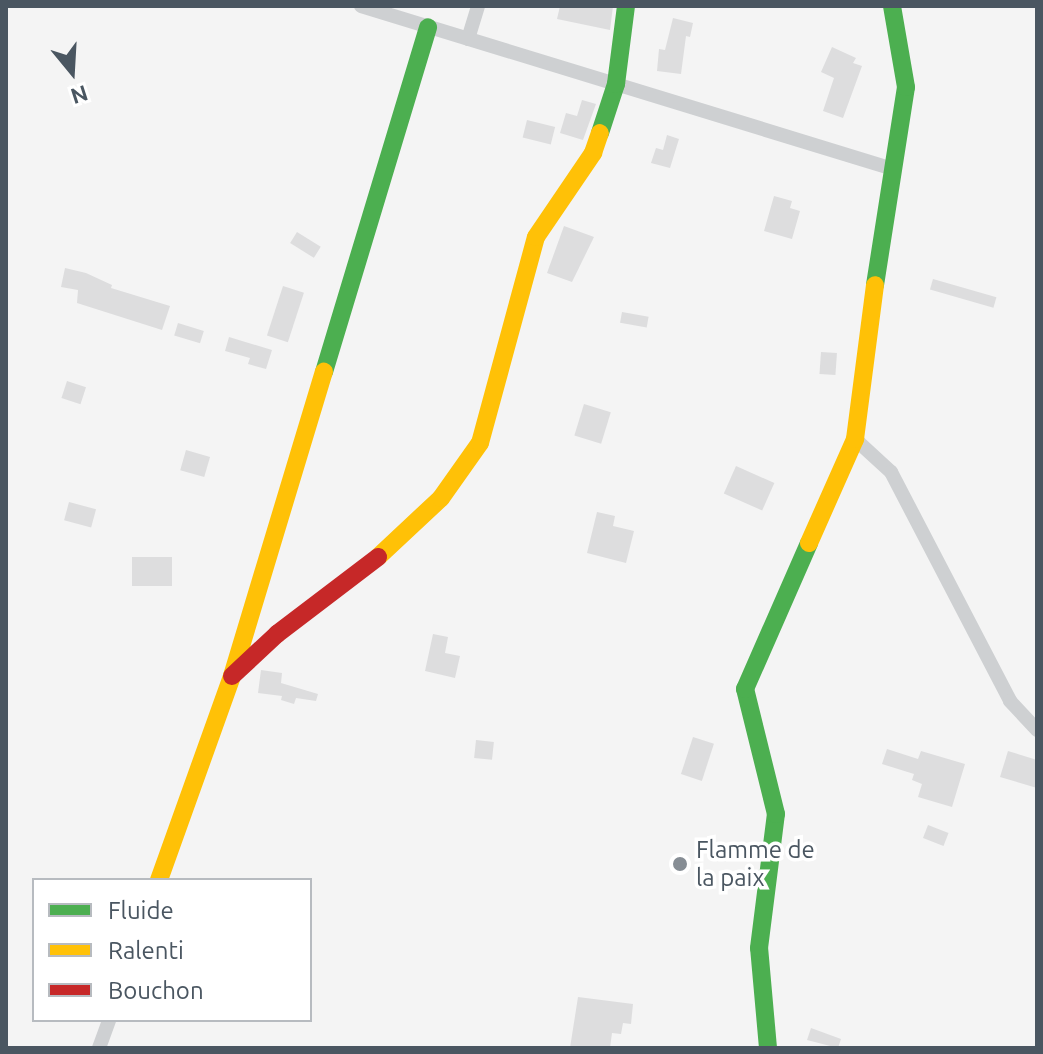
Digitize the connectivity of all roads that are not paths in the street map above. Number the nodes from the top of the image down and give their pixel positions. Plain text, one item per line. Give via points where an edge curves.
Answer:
1 (361, 6) edge
2 (478, 6) edge
3 (626, 6) edge
4 (892, 6) edge
5 (428, 27) junction
6 (468, 39) junction
7 (616, 84) junction
8 (893, 169) junction
9 (855, 439) junction
10 (232, 676) junction
11 (1037, 730) edge
12 (160, 878) edge
13 (108, 1022) edge
14 (99, 1048) edge
15 (768, 1048) edge

1 - 5 street
2 - 6 street
3 - 7 street
4 - 8 street via 906,87
5 - 6 street
5 - 10 street
6 - 7 street
7 - 8 street
7 - 10 street via 593,153 536,237 480,443 441,498 386,551 277,634
8 - 9 street
9 - 11 street via 891,472 1010,701
9 - 15 street via 745,689 776,814 759,948
10 - 12 street
13 - 14 street

